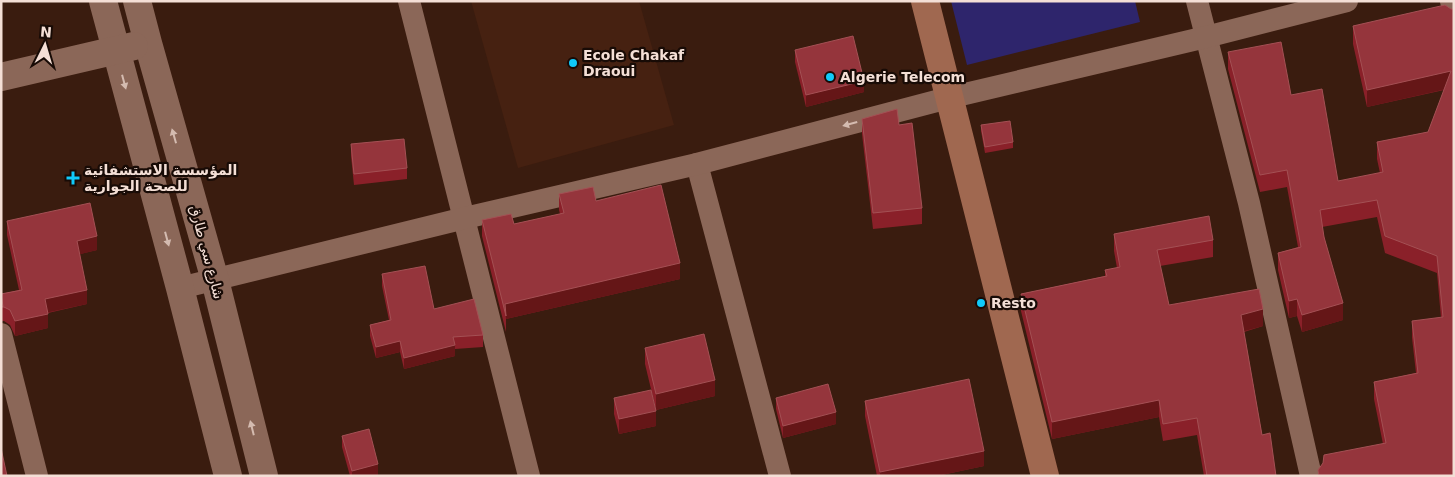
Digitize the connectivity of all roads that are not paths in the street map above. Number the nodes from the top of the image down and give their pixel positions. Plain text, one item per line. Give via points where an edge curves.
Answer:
1 (103, 1) edge
2 (138, 1) edge
3 (409, 1) edge
4 (925, 1) edge
5 (1197, 1) edge
6 (1347, 1) edge
7 (1451, 1) edge
8 (1454, 13) edge
9 (1206, 38) junction
10 (148, 43) junction
11 (116, 51) junction
12 (1, 76) edge
13 (948, 98) junction
14 (697, 164) junction
15 (465, 218) junction
16 (215, 280) junction
17 (180, 288) junction
18 (1, 334) edge
19 (37, 476) edge
20 (228, 476) edge
21 (264, 476) edge
22 (529, 476) edge
23 (780, 476) edge
24 (1046, 476) edge
25 (1311, 476) edge

1 - 11 street
2 - 10 street, شارع سي طارق
3 - 15 street
4 - 13 main road
5 - 9 street
6 - 9 street
7 - 8 street
9 - 13 street
9 - 25 street via 1249,203
10 - 11 street
16 -> 10 street, شارع سي طارق
11 - 12 street
11 -> 17 street
13 -> 14 street
13 - 24 main road
14 - 15 street
14 - 23 street
15 - 16 street
15 - 22 street
16 - 17 street
21 -> 16 street, شارع سي طارق
17 - 20 street
18 - 19 street

